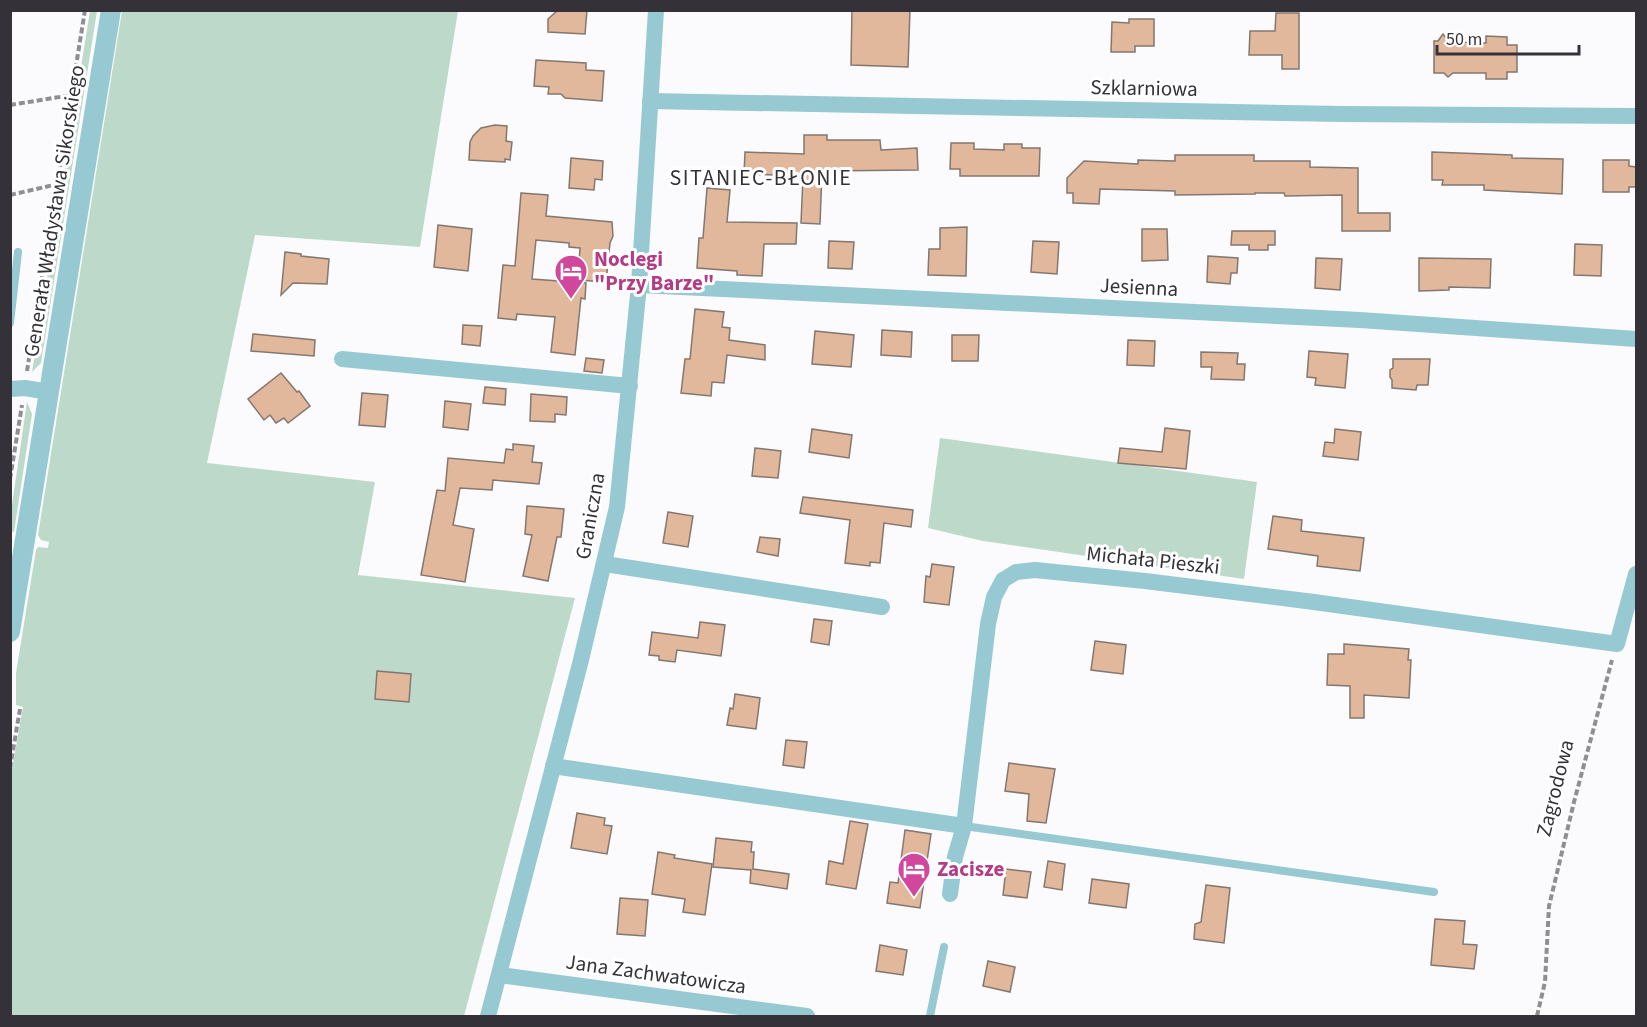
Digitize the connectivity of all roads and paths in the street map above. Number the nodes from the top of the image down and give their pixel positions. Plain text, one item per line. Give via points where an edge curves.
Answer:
1 (85, 10) edge
2 (111, 10) edge
3 (656, 10) edge
4 (72, 95) junction
5 (650, 100) junction
6 (10, 105) edge
7 (1636, 116) edge
8 (58, 184) junction
9 (10, 195) edge
10 (18, 252) dead end
11 (639, 285) junction
12 (10, 323) edge
13 (1636, 339) edge
14 (342, 359) dead end
15 (27, 376) dead end
16 (630, 386) junction
17 (49, 392) junction
18 (17, 394) edge
19 (10, 479) edge
20 (605, 564) junction
21 (1636, 574) edge
22 (15, 576) edge
23 (882, 607) dead end
24 (10, 632) edge
25 (1617, 644) junction
26 (20, 709) dead end
27 (553, 766) junction
28 (10, 768) edge
29 (964, 826) junction
30 (1434, 891) dead end
31 (950, 894) dead end
32 (944, 947) dead end
33 (500, 975) junction
34 (488, 1017) edge
35 (807, 1017) edge
36 (930, 1017) edge
37 (1537, 1017) edge

1 - 4 path
2 - 17 street, Generała Władysława Sikorskiego
3 - 5 street, Graniczna
4 - 6 path
4 - 8 path
5 - 7 street, Szklarniowa
5 - 11 street, Graniczna
8 - 9 path
8 - 15 path
10 - 12 lane
11 - 13 street, Jesienna via 1360,320
11 - 16 street, Graniczna
14 - 16 street
16 - 20 street, Graniczna via 617,507
17 - 18 street via 25,388
17 - 22 street, Generała Władysława Sikorskiego
18 - 19 path
20 - 23 street
20 - 27 street, Graniczna
21 - 25 street
22 - 24 street, Generała Władysława Sikorskiego
25 - 29 street, Michała Pieszki via 1145,581 1035,570 1016,572 1004,580 994,597 988,624
25 - 37 path, Zagrodowa via 1549,906 1545,982
26 - 28 path
27 - 29 street
27 - 33 street, Graniczna
29 - 30 lane
29 - 31 street, Michała Pieszki
32 - 36 lane
33 - 34 street, Graniczna
33 - 35 street, Jana Zachwatowicza

